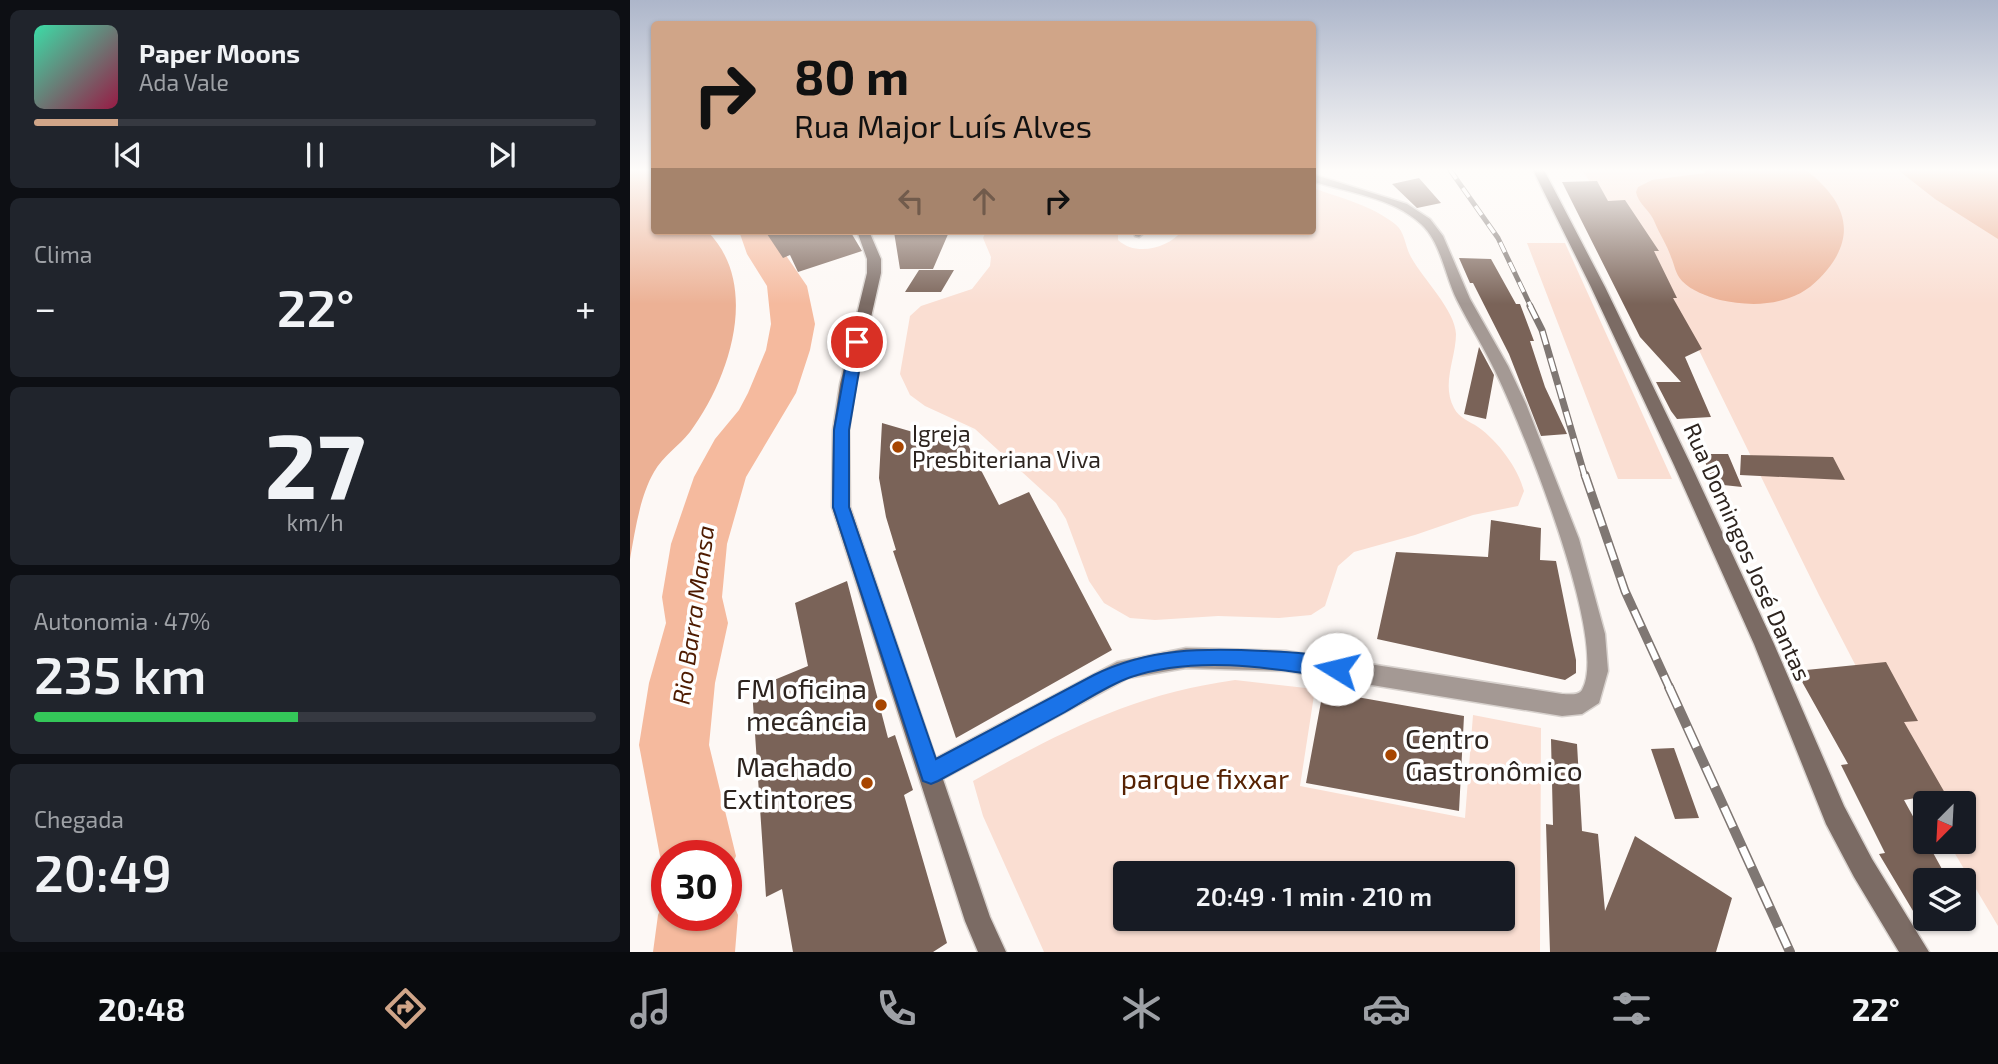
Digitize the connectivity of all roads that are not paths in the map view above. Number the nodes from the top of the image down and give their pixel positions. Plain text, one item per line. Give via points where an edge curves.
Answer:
1 (1415, 214) edge
2 (1561, 214) edge
3 (864, 235) edge
4 (931, 773) junction
5 (992, 952) edge
6 (1915, 952) edge

1 - 4 street via 1432,229 1540,456 1568,535 1598,650 1592,694 1577,705 1562,705 1286,661 1163,660 1125,669
2 - 6 street, Rua Domingos José Dantas via 1726,560 1835,816
3 - 4 street via 875,266 843,419 841,507
4 - 5 street

